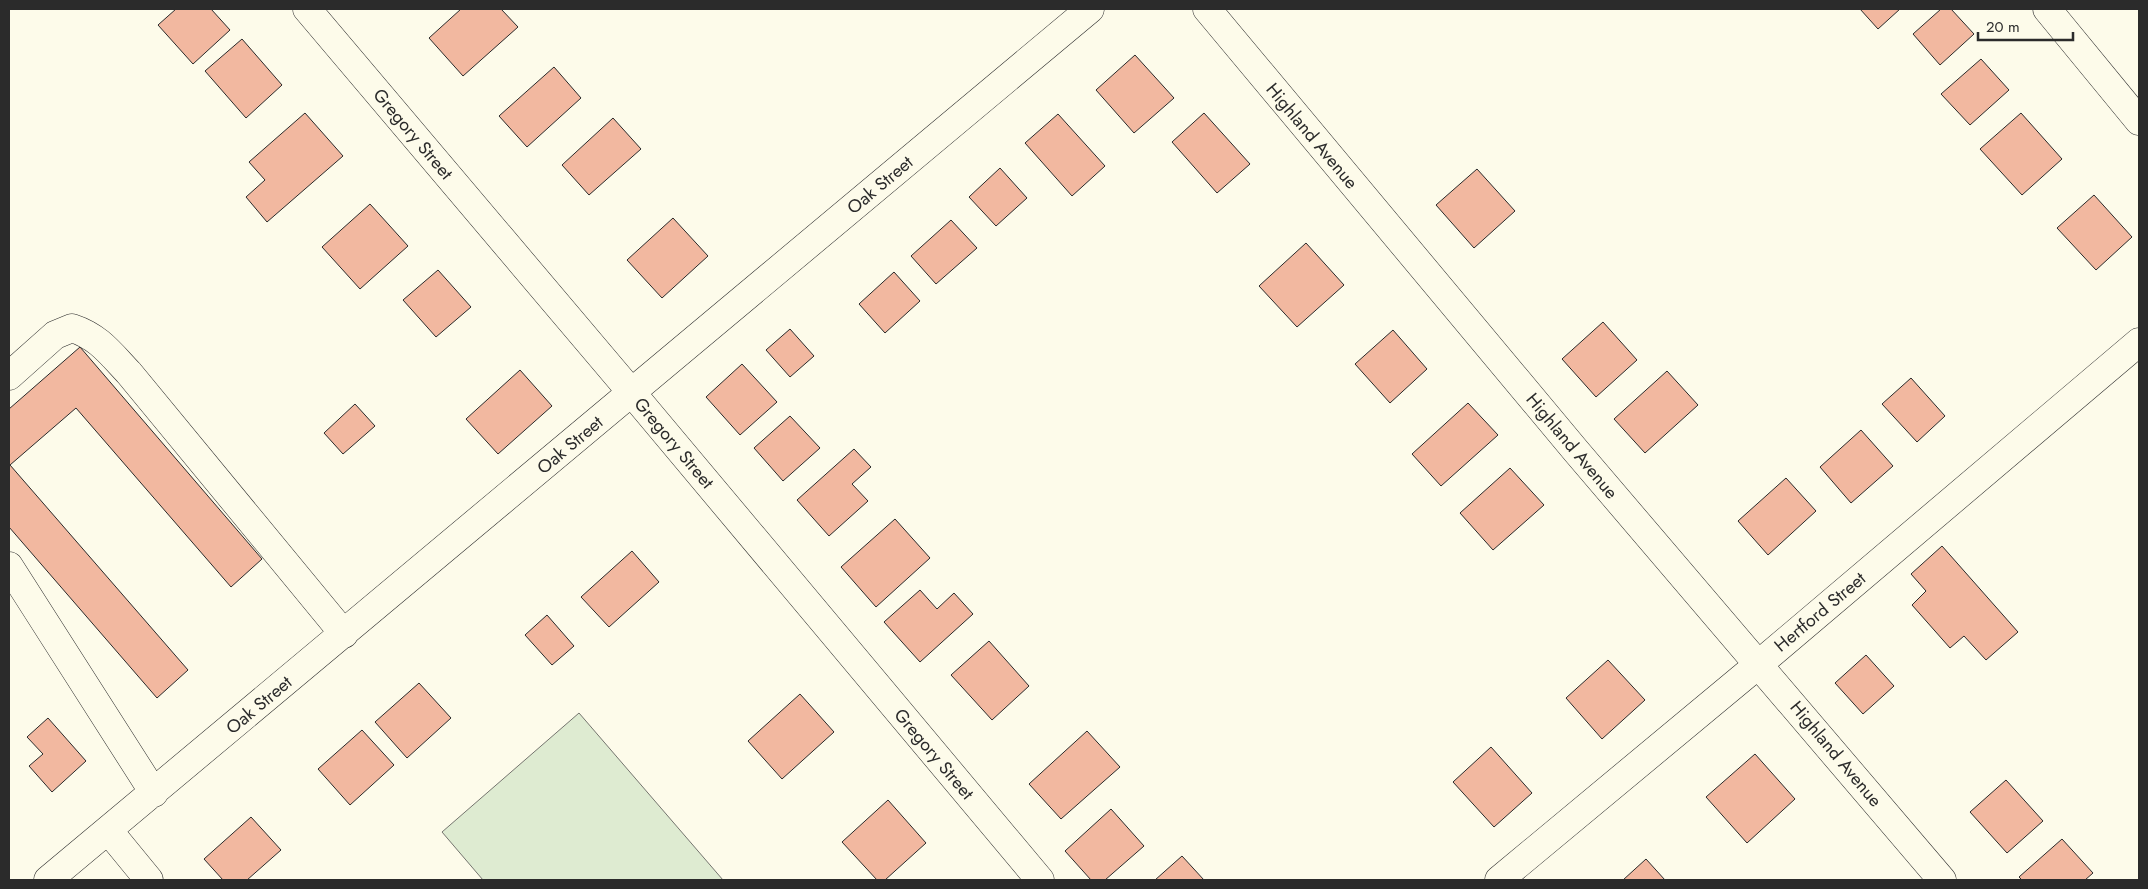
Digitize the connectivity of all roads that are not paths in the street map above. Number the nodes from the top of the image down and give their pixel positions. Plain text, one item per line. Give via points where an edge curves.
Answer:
1 (306, 9) edge
2 (1090, 9) edge
3 (1207, 9) edge
4 (2047, 9) edge
5 (2139, 121) edge
6 (2139, 342) edge
7 (9, 376) edge
8 (632, 393) junction
9 (9, 566) edge
10 (344, 634) junction
11 (1760, 664) junction
12 (154, 793) junction
13 (108, 830) junction
14 (48, 880) edge
15 (148, 880) edge
16 (1040, 880) edge
17 (1499, 880) edge
18 (1942, 880) edge

1 - 8 street, Gregory Street
2 - 8 street, Oak Street
3 - 11 street, Highland Avenue via 1576,451
4 - 5 street
6 - 11 street, Hertford Street
7 - 10 street via 55,335 72,328 89,333 142,388
8 - 10 street, Oak Street
8 - 16 street, Gregory Street
9 - 12 street
10 - 12 street, Oak Street
11 - 17 street, Hertford Street
11 - 18 street, Highland Avenue
12 - 13 street, Oak Street
13 - 14 street, Oak Street
13 - 15 street

